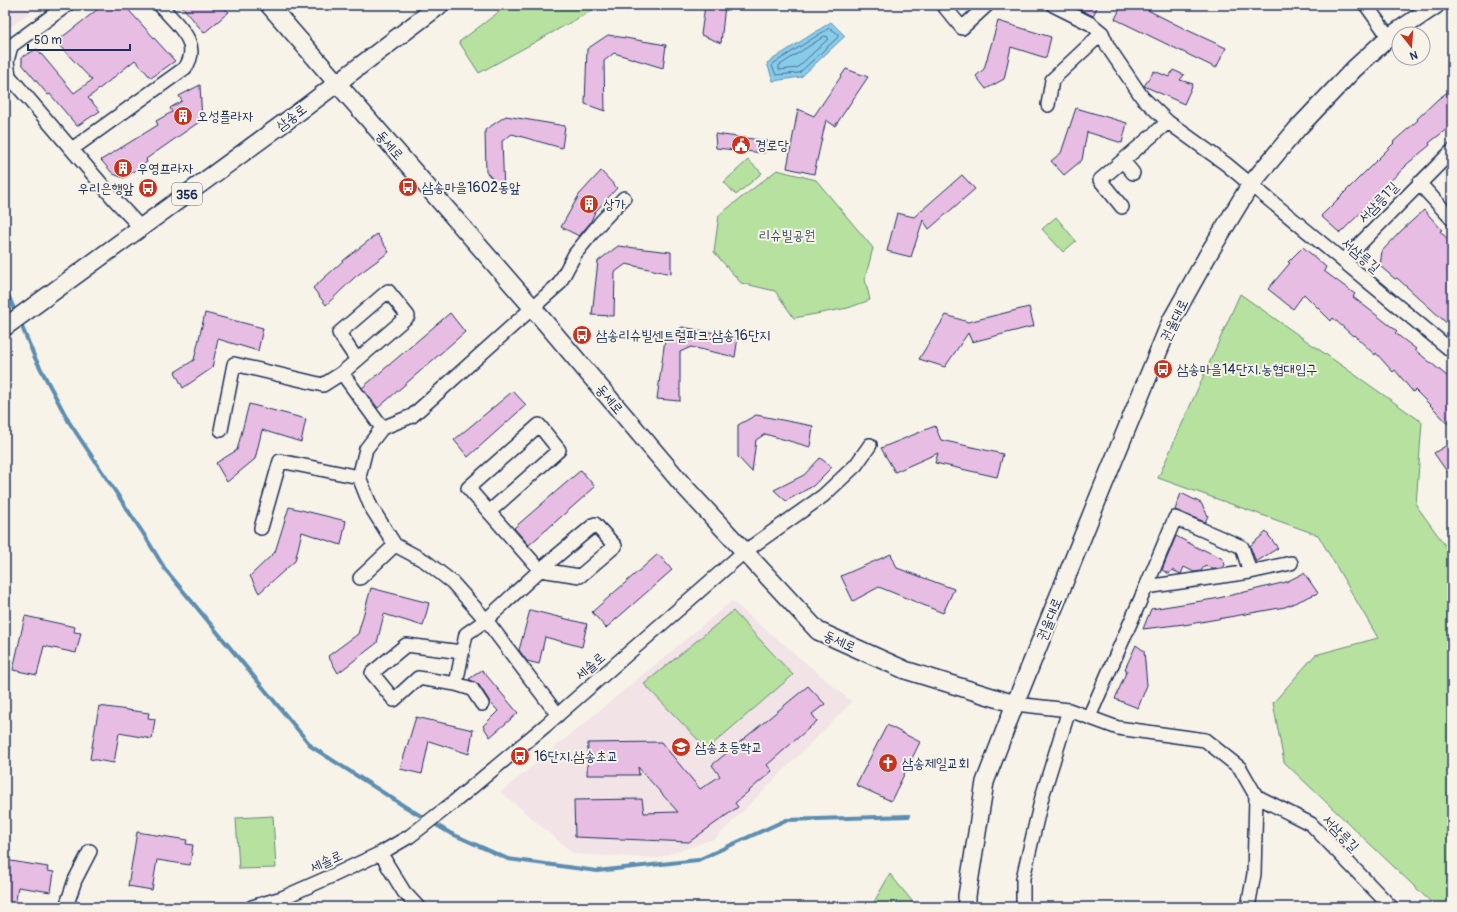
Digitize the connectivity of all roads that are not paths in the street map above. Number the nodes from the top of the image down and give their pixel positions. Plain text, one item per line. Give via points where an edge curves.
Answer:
1 (67, 5) edge
2 (160, 5) edge
3 (269, 5) edge
4 (440, 5) edge
5 (943, 5) edge
6 (987, 5) edge
7 (1053, 5) edge
8 (1366, 5) edge
9 (1436, 5) edge
10 (1102, 33) junction
11 (1389, 37) junction
12 (337, 83) junction
13 (1048, 104) dead end
14 (1168, 122) junction
15 (72, 149) junction
16 (1452, 151) edge
17 (1123, 161) junction
18 (1133, 173) dead end
19 (1420, 183) junction
20 (1251, 184) junction
21 (624, 198) dead end
22 (1122, 207) dead end
23 (1452, 219) edge
24 (141, 228) junction
25 (1344, 261) junction
26 (532, 307) junction
27 (5, 328) edge
28 (1452, 350) edge
29 (357, 360) junction
30 (342, 373) junction
31 (382, 428) junction
32 (221, 430) dead end
33 (870, 444) dead end
34 (359, 477) junction
35 (489, 512) junction
36 (261, 528) dead end
37 (394, 545) junction
38 (744, 552) junction
39 (1291, 562) dead end
40 (540, 570) junction
41 (1250, 572) junction
42 (360, 578) dead end
43 (1146, 587) junction
44 (486, 620) junction
45 (462, 652) junction
46 (456, 684) junction
47 (482, 704) dead end
48 (1015, 704) junction
49 (1069, 710) junction
50 (558, 716) junction
51 (1089, 717) junction
52 (1256, 796) junction
53 (90, 851) dead end
54 (381, 853) junction
55 (66, 907) edge
56 (252, 907) edge
57 (418, 907) edge
58 (967, 907) edge
59 (1023, 907) edge
60 (1248, 907) edge
61 (1391, 907) edge

1 - 15 street via 11,46 7,61 10,76
2 - 15 street via 189,39 192,56 185,68
3 - 12 main road, 동세로
4 - 12 main road, 삼송로 / 356
5 - 6 street via 962,28
7 - 10 street via 1091,24
8 - 11 street
9 - 11 main road, 권율대로
10 - 13 street via 1052,80
10 - 14 street, 서삼릉길 via 1108,48 1142,98
11 - 20 main road, 권율대로 via 1313,112
12 - 24 main road, 삼송로 / 356
12 - 26 main road, 동세로
14 - 17 street
14 - 20 street, 서삼릉길
15 - 24 street
16 - 19 street, 서삼릉1길
17 - 18 street
17 - 22 street via 1100,180
19 - 23 street, 서삼릉1길
19 - 25 street, 서삼릉1길
20 - 25 street, 서삼릉길
20 - 48 main road, 권율대로 via 1172,321
21 - 26 street via 575,254 559,284
24 - 27 main road, 삼송로 / 356
25 - 28 street, 서삼릉길
26 - 31 street via 412,416
26 - 38 main road, 동세로 via 682,484
29 - 29 street via 408,316 388,291 339,333
29 - 30 street
30 - 31 street
30 - 32 street via 323,385 234,364
31 - 34 street via 366,449
33 - 38 street, 세솔로 via 856,465 823,496
34 - 36 street via 280,461
34 - 37 street via 371,507
35 - 35 street via 468,488 539,425 559,450
35 - 40 street
37 - 42 street
37 - 44 street via 425,561 452,582
38 - 48 main road, 동세로 via 818,631 905,670
38 - 50 street, 세솔로
39 - 41 street
40 - 40 street via 594,524 615,546 580,576
40 - 44 street
41 - 43 street
41 - 43 street via 1242,548 1175,518
43 - 51 street
44 - 45 street via 466,634
44 - 50 street
45 - 46 street
45 - 46 street via 406,645 372,673 394,700 418,678
46 - 47 street via 472,688
48 - 49 street
48 - 58 main road, 권율대로 via 985,782
49 - 51 street
49 - 59 street via 1042,797 1022,878
50 - 54 street, 세솔로 via 454,802 410,836
51 - 52 street via 1118,728 1204,740 1240,768
52 - 60 street via 1254,874
52 - 61 street, 서삼릉길 via 1311,824
53 - 55 street via 75,880
54 - 56 street, 세솔로 via 282,898
54 - 57 street via 404,892

